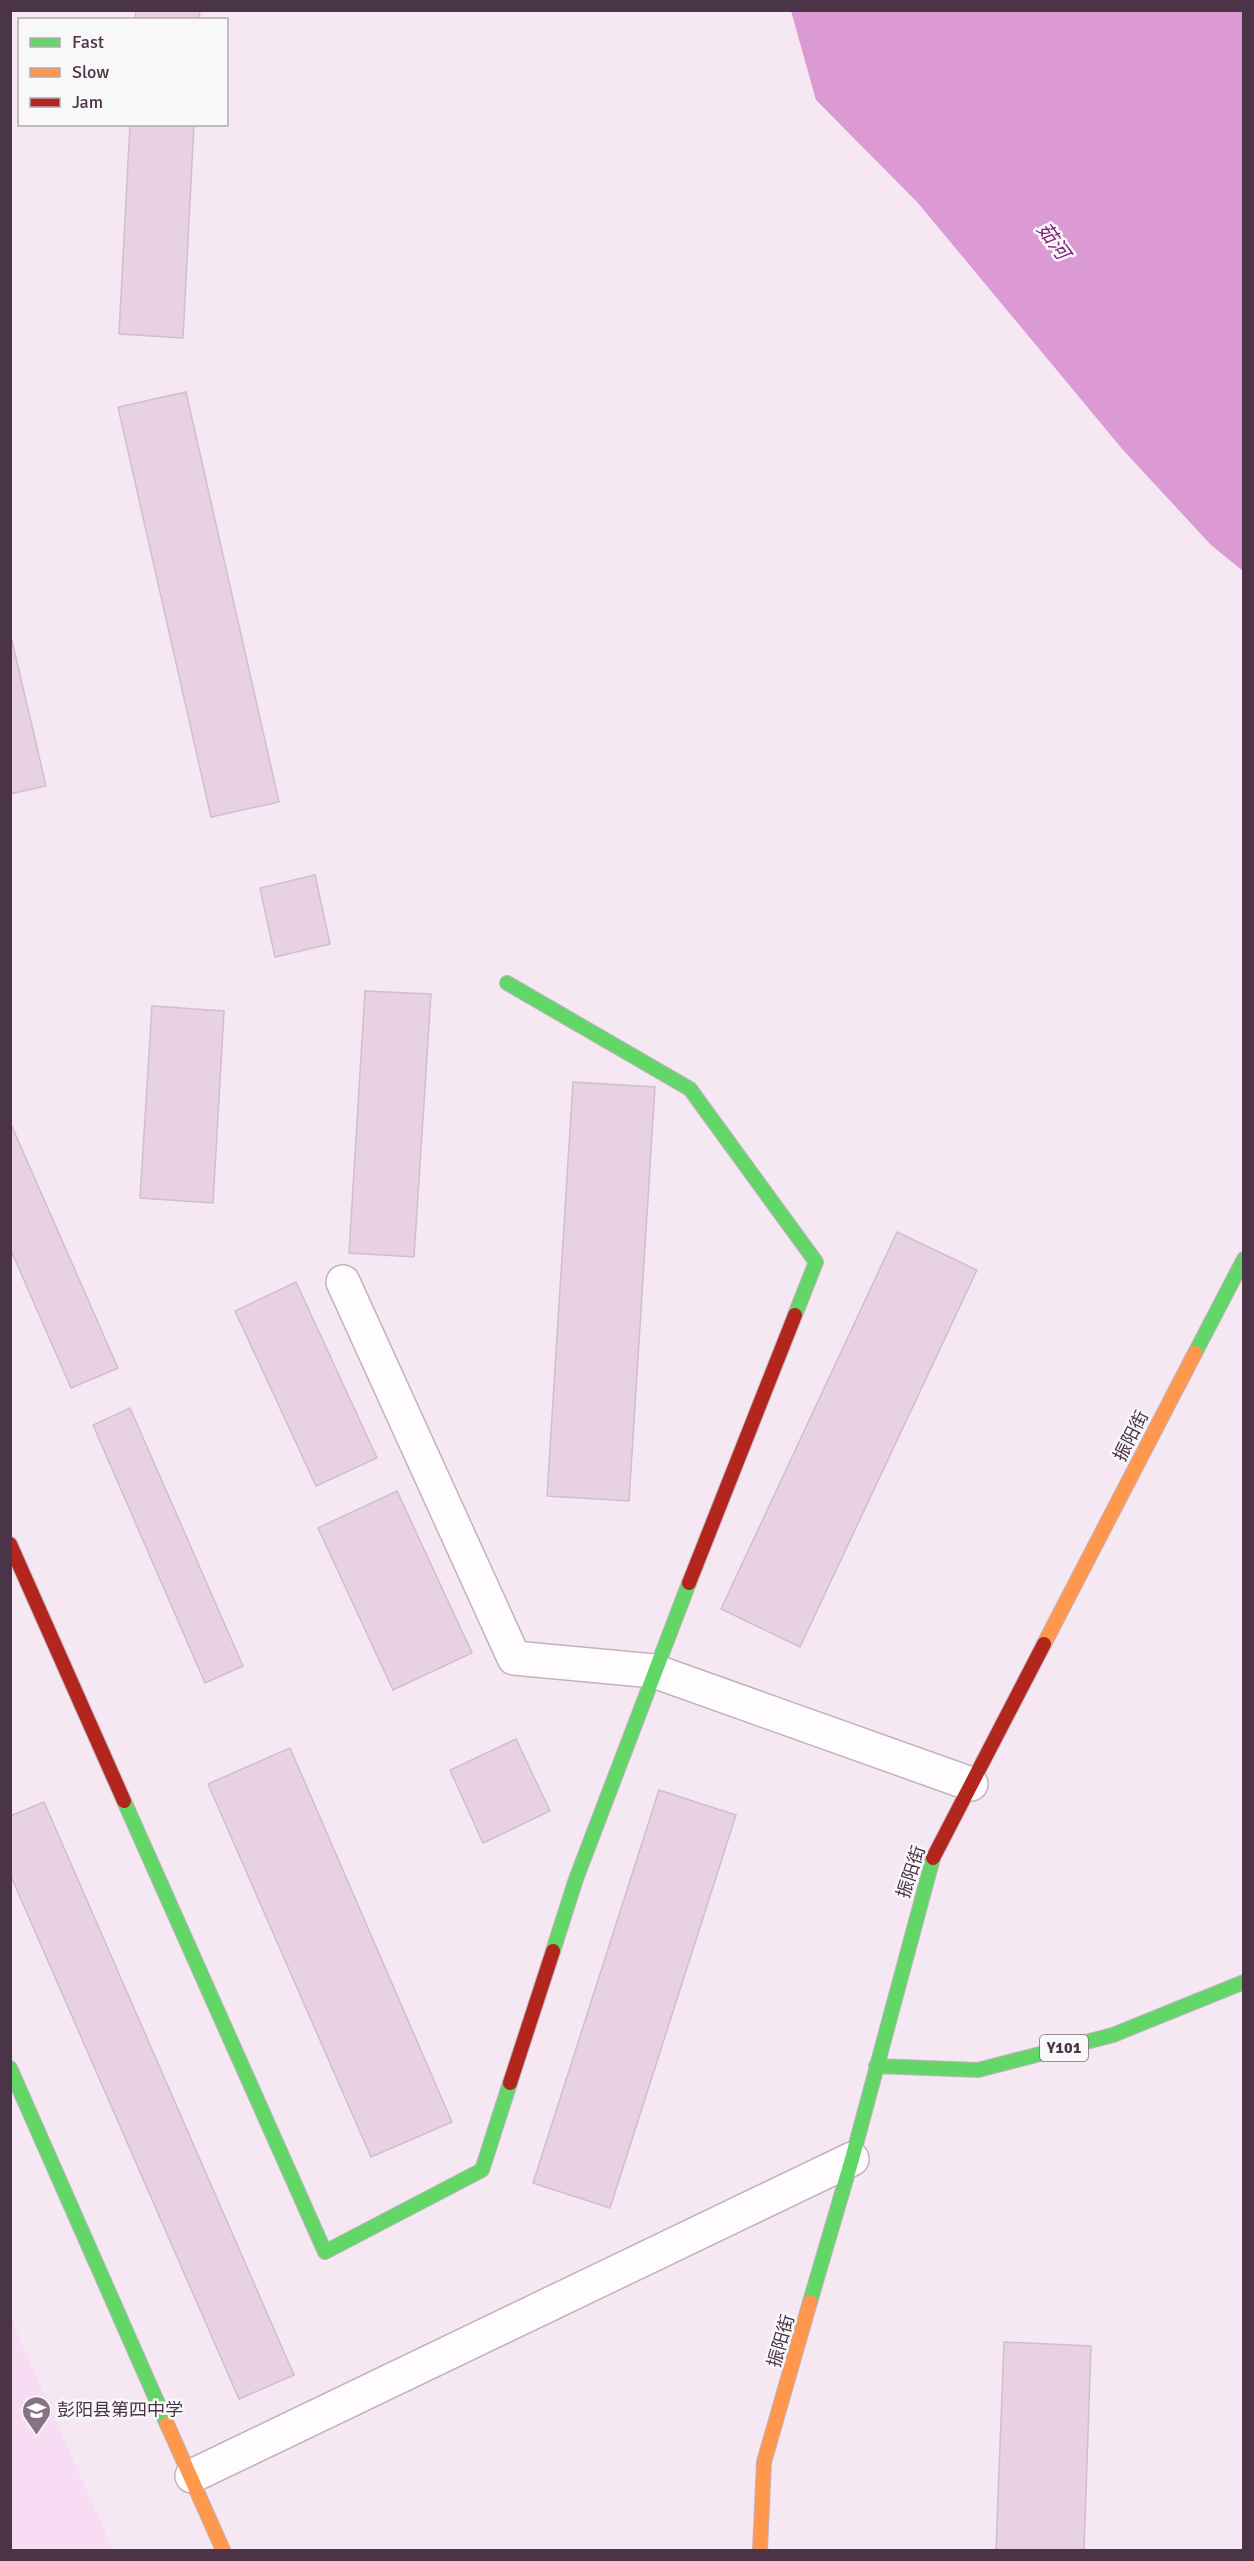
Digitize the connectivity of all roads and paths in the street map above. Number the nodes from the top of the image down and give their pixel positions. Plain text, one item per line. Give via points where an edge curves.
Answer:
1 (507, 983) dead end
2 (1244, 1259) edge
3 (343, 1282) dead end
4 (10, 1544) edge
5 (654, 1671) junction
6 (971, 1785) junction
7 (1244, 1982) edge
8 (876, 2066) junction
9 (10, 2068) edge
10 (852, 2159) junction
11 (192, 2476) junction
12 (223, 2550) edge
13 (760, 2550) edge

1 - 5 main road via 690,1089 816,1262
2 - 6 main road, 振阳街
3 - 5 street via 514,1658
4 - 5 main road via 325,2252 482,2170 576,1879
5 - 6 street
6 - 8 main road, 振阳街 via 931,1861
7 - 8 main road, Y101 via 1113,2035 978,2070
8 - 10 main road, 振阳街
9 - 11 main road
10 - 11 street
10 - 13 main road, 振阳街 via 764,2462
11 - 12 main road

